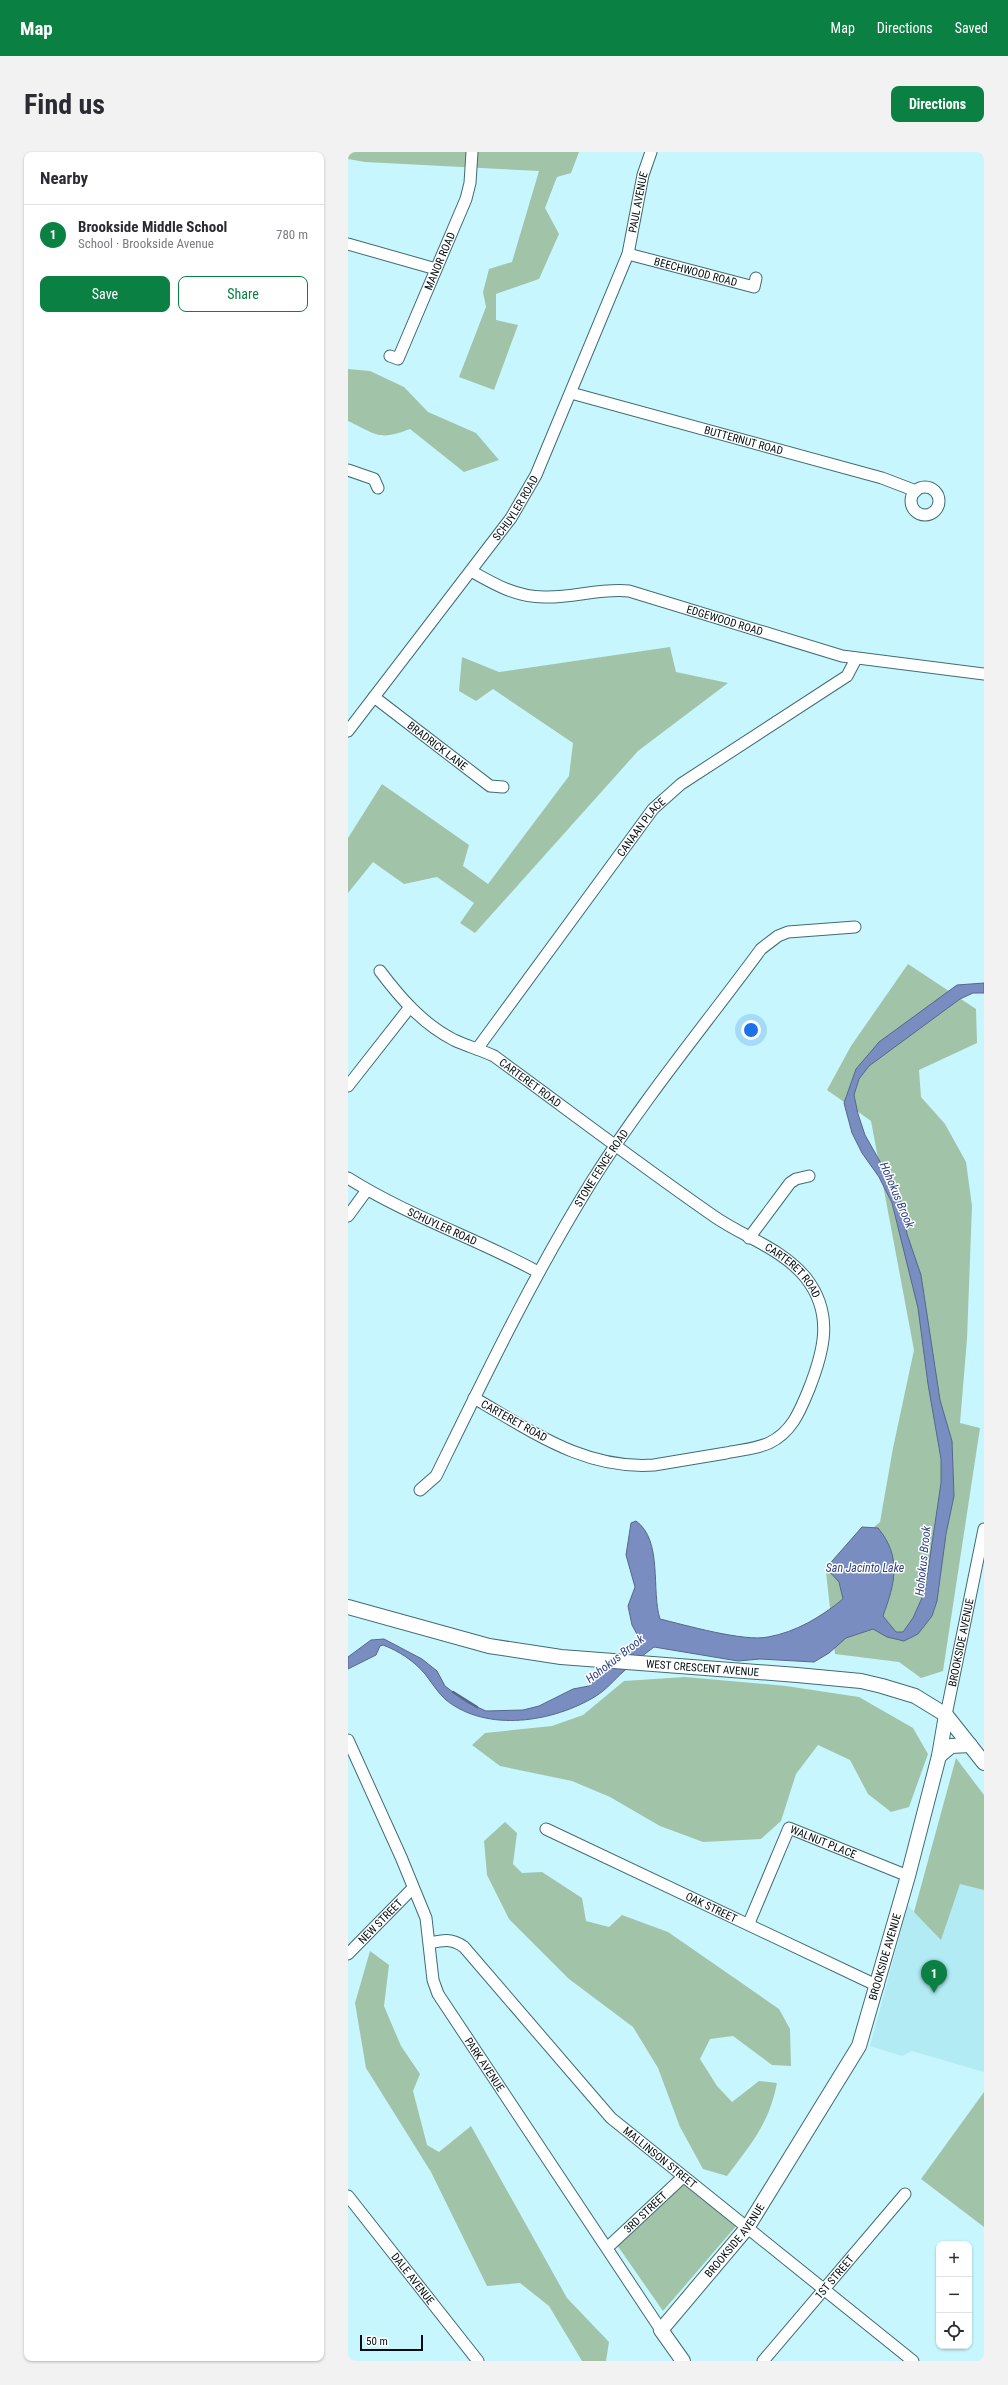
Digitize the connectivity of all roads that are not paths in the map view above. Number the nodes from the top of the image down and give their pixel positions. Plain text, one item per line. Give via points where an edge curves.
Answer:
1 (472, 152) edge
2 (651, 152) edge
3 (348, 244) edge
4 (628, 254) junction
5 (436, 269) junction
6 (756, 278) dead end
7 (390, 356) dead end
8 (570, 393) junction
9 (348, 470) edge
10 (378, 488) dead end
11 (916, 491) dead end
12 (471, 571) junction
13 (856, 659) junction
14 (984, 674) edge
15 (374, 697) junction
16 (348, 730) edge
17 (503, 787) dead end
18 (855, 927) dead end
19 (380, 971) dead end
20 (410, 1007) junction
21 (477, 1049) junction
22 (348, 1086) edge
23 (616, 1145) junction
24 (809, 1176) dead end
25 (348, 1178) edge
26 (367, 1190) junction
27 (348, 1216) edge
28 (749, 1238) junction
29 (538, 1272) junction
30 (474, 1398) junction
31 (420, 1490) dead end
32 (984, 1529) edge
33 (348, 1607) edge
34 (946, 1715) junction
35 (348, 1740) edge
36 (970, 1745) junction
37 (939, 1756) junction
38 (984, 1763) edge
39 (546, 1829) dead end
40 (908, 1876) junction
41 (413, 1888) junction
42 (749, 1923) junction
43 (430, 1943) junction
44 (348, 1954) edge
45 (878, 1986) junction
46 (683, 2177) junction
47 (906, 2194) dead end
48 (348, 2196) edge
49 (747, 2228) junction
50 (608, 2247) junction
51 (823, 2290) junction
52 (661, 2330) junction
53 (478, 2361) edge
54 (683, 2361) edge
55 (763, 2361) edge
56 (913, 2361) edge

1 - 5 street, MANOR ROAD via 466,199
2 - 4 street, PAUL AVENUE via 642,175
3 - 5 street
4 - 6 street, BEECHWOOD ROAD via 754,287
4 - 8 street, SCHUYLER ROAD
5 - 7 street, MANOR ROAD via 398,359
8 - 11 street, BUTTERNUT ROAD via 882,478
8 - 12 street, SCHUYLER ROAD via 524,497
9 - 10 street via 374,479
12 - 13 street, EDGEWOOD ROAD via 503,589 530,596 555,597 601,590 629,591
12 - 15 street, SCHUYLER ROAD
13 - 14 street, EDGEWOOD ROAD
13 - 21 street, CANAAN PLACE via 847,676 681,784 653,808
15 - 16 street, SCHUYLER ROAD
15 - 17 street, BRADRICK LANE via 490,786
18 - 23 street, STONE FENCE ROAD via 788,932 768,942
19 - 20 street, CARTERET ROAD
20 - 21 street, CARTERET ROAD via 452,1039
20 - 22 street
21 - 23 street, CARTERET ROAD via 494,1056
23 - 28 street, CARTERET ROAD via 699,1206
23 - 29 street, STONE FENCE ROAD
24 - 28 street via 796,1178 790,1183
25 - 26 street, SCHUYLER ROAD
26 - 27 street
26 - 29 street, SCHUYLER ROAD via 385,1201 487,1245
28 - 30 street, CARTERET ROAD via 796,1267 814,1291 822,1317 823,1345 820,1360 798,1415 778,1438 758,1447 654,1465 620,1466 569,1451
29 - 30 street, STONE FENCE ROAD
30 - 31 street, STONE FENCE ROAD via 436,1476
32 - 34 street, BROOKSIDE AVENUE
33 - 34 main road, WEST CRESCENT AVENUE via 489,1646 561,1657 861,1681 915,1696
34 - 36 main road, WEST CRESCENT AVENUE
34 - 37 main road, BROOKSIDE AVENUE
35 - 41 street, PARK AVENUE
36 - 37 main road via 951,1746
36 - 38 main road, WEST CRESCENT AVENUE
37 - 40 main road, BROOKSIDE AVENUE
39 - 42 street, OAK STREET
40 - 42 street, WALNUT PLACE via 789,1828
40 - 45 main road, BROOKSIDE AVENUE
41 - 43 street, PARK AVENUE via 426,1918
41 - 44 street, NEW STREET
42 - 45 street, OAK STREET
43 - 46 street, MALLINSON STREET via 449,1940 464,1947 611,2118
43 - 50 street, PARK AVENUE via 433,1980 438,1994
45 - 49 main road, BROOKSIDE AVENUE via 859,2046
46 - 49 street, MALLINSON STREET
46 - 50 street, 3RD STREET
47 - 51 street, 1ST STREET
48 - 53 street, DALE AVENUE
49 - 51 street, MALLINSON STREET
49 - 52 main road, BROOKSIDE AVENUE
50 - 52 street, PARK AVENUE
51 - 55 street, 1ST STREET
51 - 56 street, MALLINSON STREET
52 - 54 main road, PARK AVENUE

